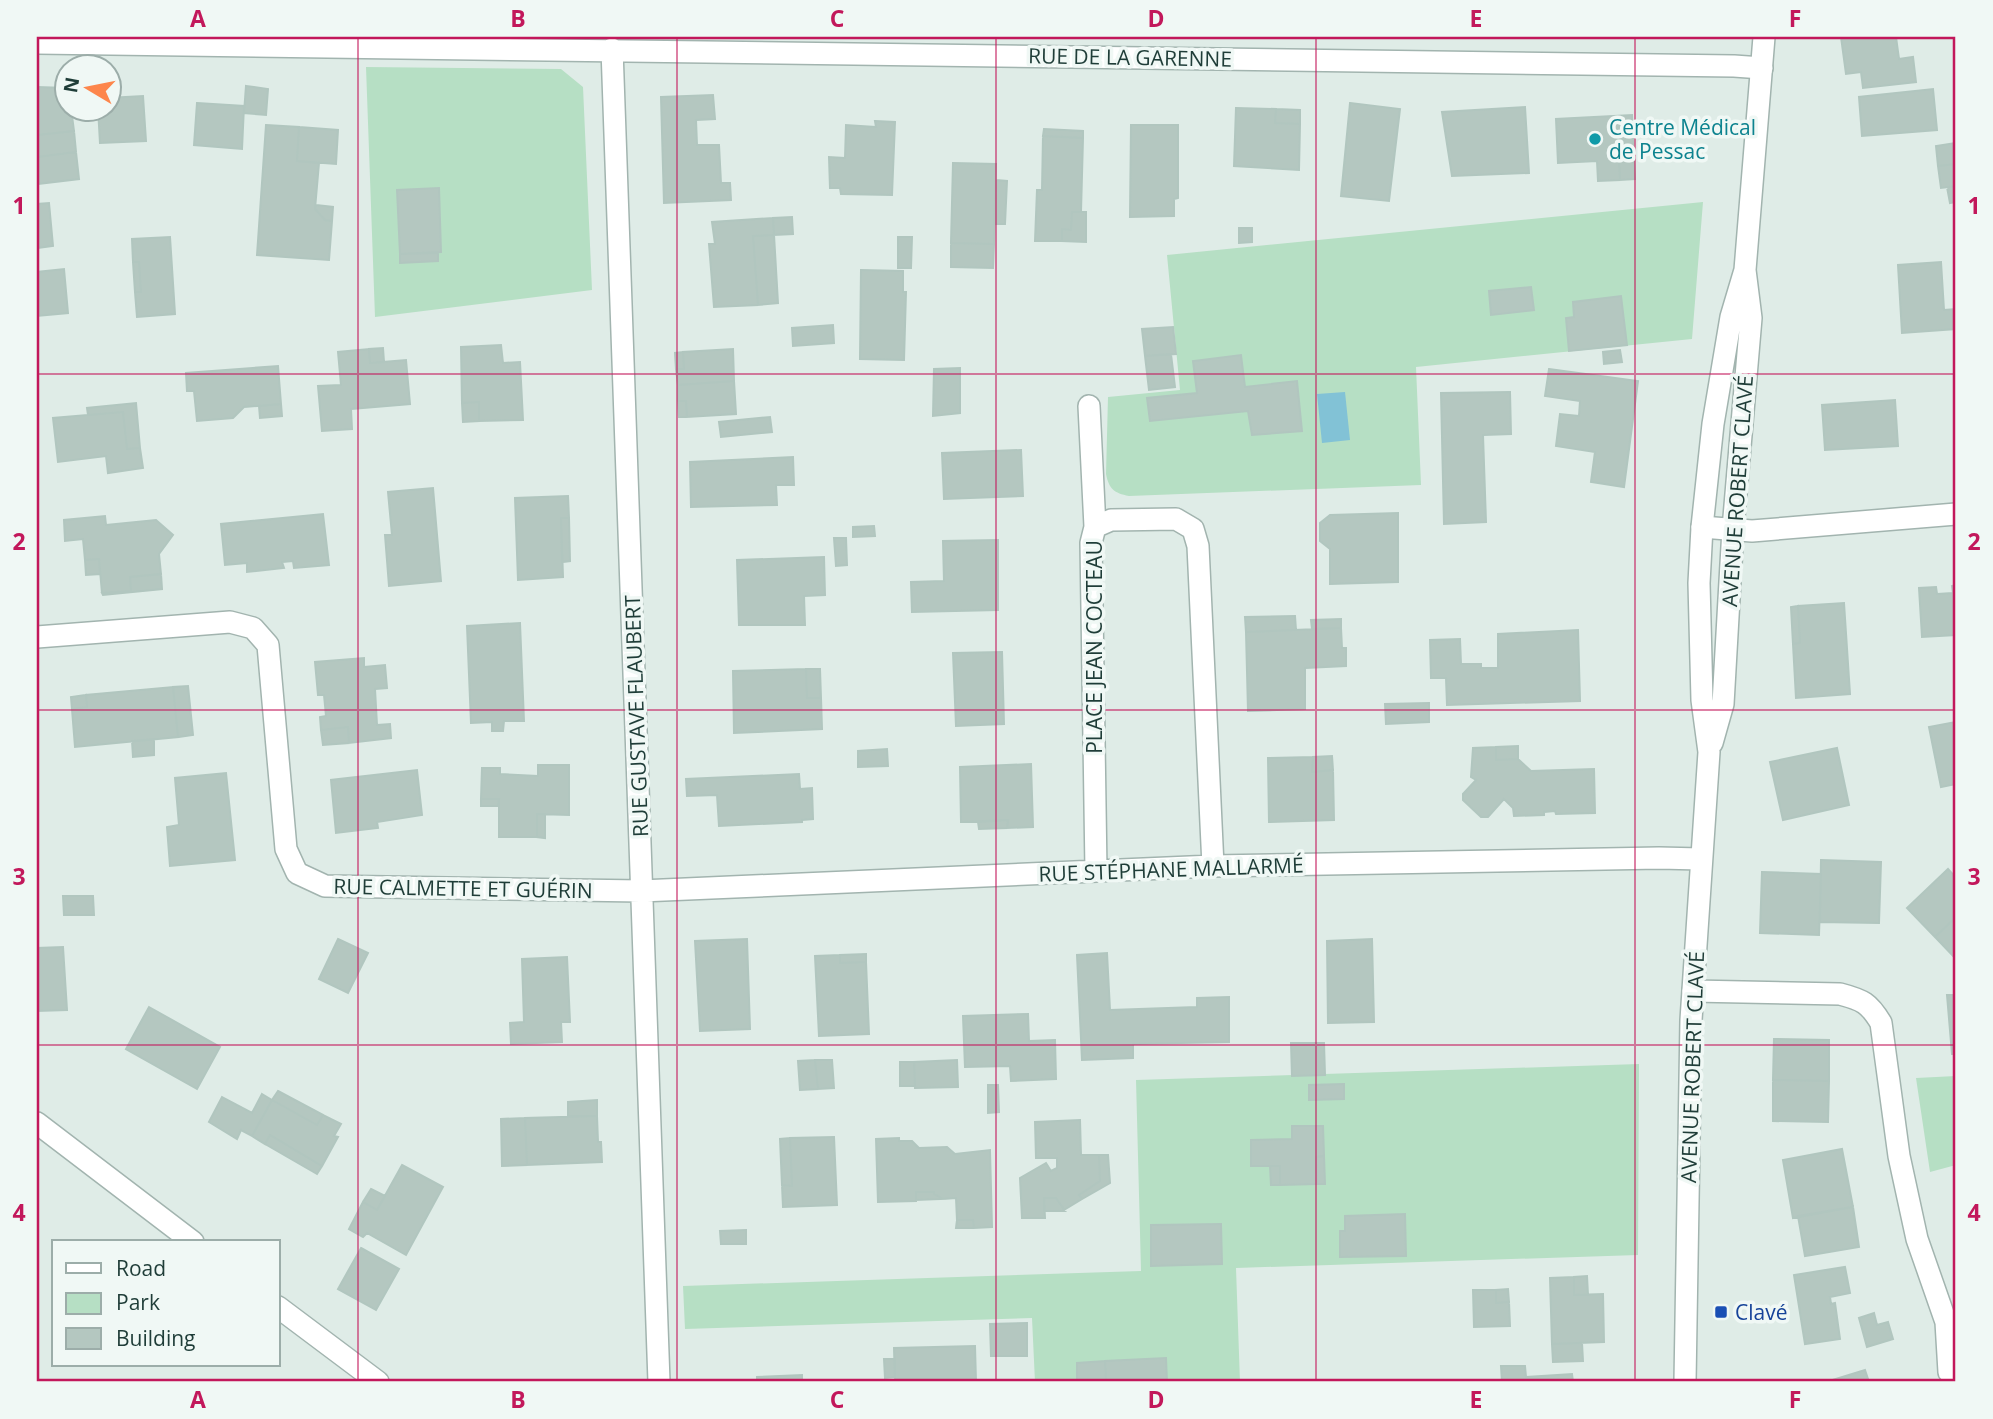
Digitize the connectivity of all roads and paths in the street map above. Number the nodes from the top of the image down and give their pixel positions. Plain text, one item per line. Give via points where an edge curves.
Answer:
1 (1765, 37) edge
2 (37, 43) edge
3 (612, 49) junction
4 (1762, 68) junction
5 (1745, 270) junction
6 (1088, 406) dead end
7 (1956, 514) edge
8 (1095, 527) junction
9 (1702, 527) junction
10 (1733, 529) junction
11 (37, 637) edge
12 (1709, 752) junction
13 (1701, 859) junction
14 (1213, 866) junction
15 (1096, 871) junction
16 (641, 891) junction
17 (1693, 990) junction
18 (37, 1123) edge
19 (190, 1240) edge
20 (280, 1309) edge
21 (1949, 1372) dead end
22 (377, 1382) edge
23 (659, 1382) edge
24 (1685, 1382) edge

1 - 4 street, AVENUE ROBERT CLAVÉ
2 - 3 street, RUE DE LA GARENNE
3 - 4 street, RUE DE LA GARENNE
3 - 16 street, RUE GUSTAVE FLAUBERT
4 - 5 street, AVENUE ROBERT CLAVÉ
5 - 9 street, AVENUE ROBERT CLAVÉ via 1731,317 1713,424
5 - 10 street, AVENUE ROBERT CLAVÉ via 1751,318
6 - 8 street
7 - 10 street
8 - 14 street, PLACE JEAN COCTEAU via 1111,520 1176,519 1193,528 1198,546
8 - 15 street, PLACE JEAN COCTEAU via 1091,543
9 - 10 street
9 - 12 street, AVENUE ROBERT CLAVÉ via 1702,701
10 - 12 street, AVENUE ROBERT CLAVÉ via 1723,704
11 - 16 street, RUE CALMETTE ET GUÉRIN via 230,622 253,628 268,645 286,849 297,873 324,887
12 - 13 street, AVENUE ROBERT CLAVÉ
13 - 14 street, RUE STÉPHANE MALLARMÉ
13 - 17 street, AVENUE ROBERT CLAVÉ
14 - 15 street, RUE STÉPHANE MALLARMÉ
15 - 16 street, RUE STÉPHANE MALLARMÉ
16 - 23 street, RUE GUSTAVE FLAUBERT
17 - 21 street via 1840,994 1871,1006 1881,1023 1899,1156 1917,1238 1946,1322
17 - 24 street, AVENUE ROBERT CLAVÉ
18 - 19 street
20 - 22 street

